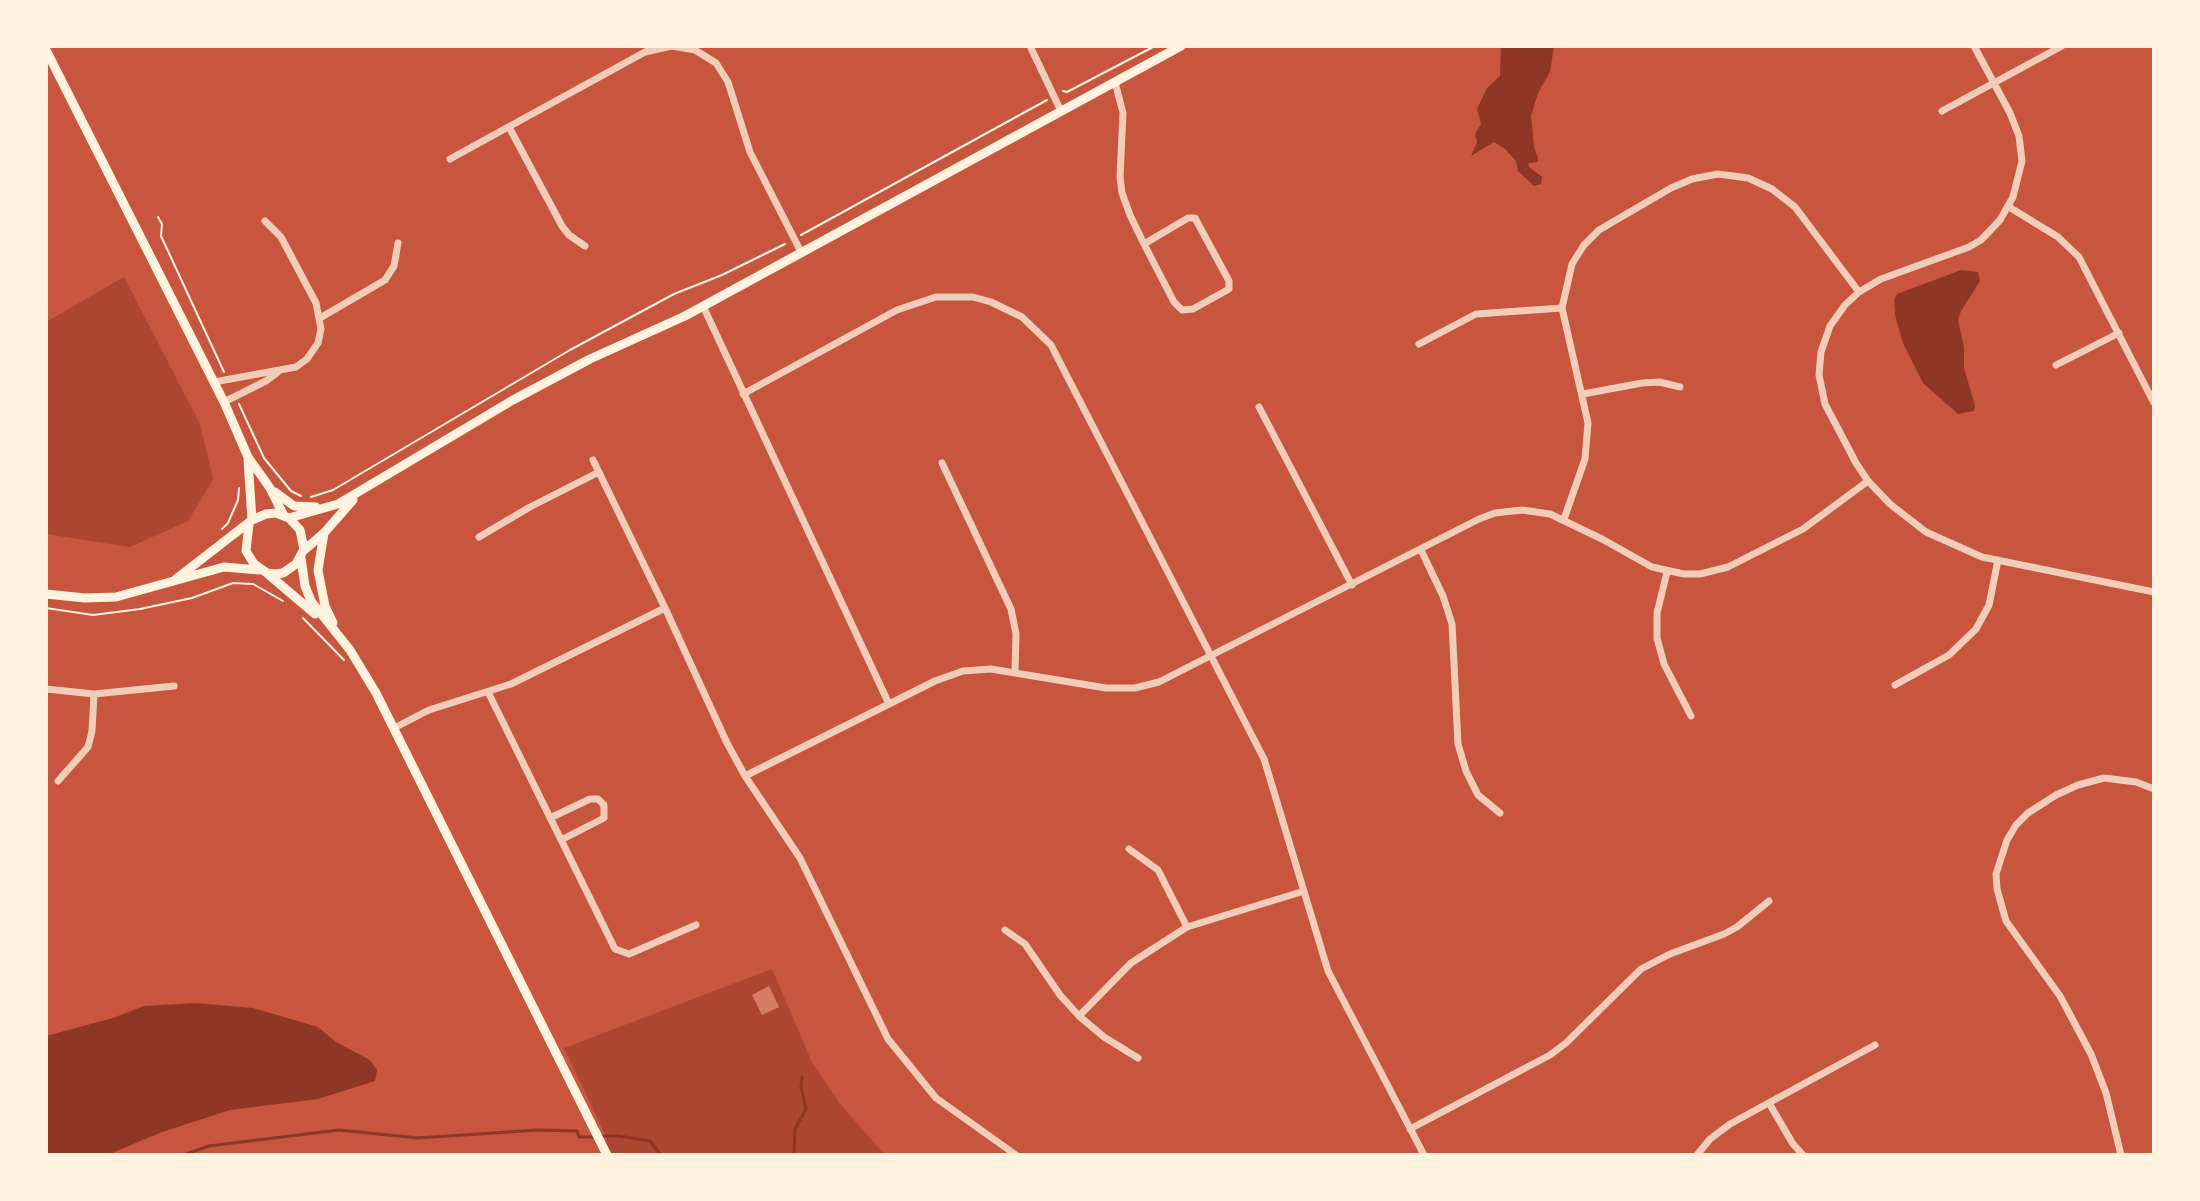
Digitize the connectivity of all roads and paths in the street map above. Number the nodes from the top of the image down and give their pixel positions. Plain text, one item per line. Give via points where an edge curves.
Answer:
1 (1030, 46) edge
2 (1155, 46) edge
3 (1181, 46) edge
4 (1974, 46) edge
5 (2062, 46) edge
6 (696, 48) edge
7 (46, 50) edge
8 (1115, 82) junction
9 (1994, 83) junction
10 (1054, 95) junction
11 (1061, 111) junction
12 (1942, 111) dead end
13 (509, 127) junction
14 (450, 159) dead end
15 (2009, 207) junction
16 (158, 217) dead end
17 (265, 221) dead end
18 (794, 239) junction
19 (398, 243) dead end
20 (1144, 244) junction
21 (585, 246) dead end
22 (801, 252) junction
23 (1859, 292) junction
24 (703, 306) junction
25 (1562, 308) junction
26 (320, 318) junction
27 (2119, 333) junction
28 (1419, 344) dead end
29 (2056, 365) dead end
30 (224, 371) dead end
31 (278, 372) junction
32 (214, 382) junction
33 (1680, 387) dead end
34 (743, 394) junction
35 (1583, 394) junction
36 (224, 402) junction
37 (2154, 403) edge
38 (240, 406) dead end
39 (1259, 407) dead end
40 (248, 457) junction
41 (593, 460) dead end
42 (942, 463) dead end
43 (599, 472) junction
44 (1868, 481) junction
45 (368, 487) junction
46 (239, 488) dead end
47 (270, 488) junction
48 (331, 506) junction
49 (286, 517) junction
50 (1564, 519) junction
51 (250, 522) junction
52 (220, 532) dead end
53 (324, 533) junction
54 (479, 537) dead end
55 (1421, 550) junction
56 (302, 555) junction
57 (1998, 560) junction
58 (264, 572) junction
59 (1667, 572) junction
60 (224, 575) dead end
61 (176, 579) junction
62 (227, 585) junction
63 (1352, 585) junction
64 (2154, 592) edge
65 (46, 594) edge
66 (288, 605) dead end
67 (46, 608) edge
68 (665, 608) junction
69 (301, 616) dead end
70 (335, 632) junction
71 (350, 650) junction
72 (1212, 655) junction
73 (352, 669) dead end
74 (1015, 672) junction
75 (1895, 685) dead end
76 (174, 686) dead end
77 (46, 689) edge
78 (488, 692) junction
79 (94, 694) junction
80 (889, 704) junction
81 (1691, 716) dead end
82 (394, 728) junction
83 (745, 776) junction
84 (58, 781) dead end
85 (2154, 789) edge
86 (1500, 813) dead end
87 (550, 818) junction
88 (561, 840) junction
89 (1129, 849) dead end
90 (1304, 891) junction
91 (1769, 901) dead end
92 (696, 925) dead end
93 (1187, 927) junction
94 (1005, 930) dead end
95 (1079, 1016) junction
96 (1875, 1045) dead end
97 (1138, 1058) dead end
98 (1769, 1103) junction
99 (1410, 1129) junction
100 (607, 1155) edge
101 (1016, 1155) edge
102 (1424, 1155) edge
103 (1697, 1155) edge
104 (1803, 1155) edge
105 (2121, 1155) edge

1 - 10 street
2 - 10 path
3 - 8 main road
4 - 9 street
5 - 9 street
6 - 13 street via 645,52
6 - 18 street via 716,63 728,82 750,152
7 - 32 main road
8 - 11 main road
8 - 20 street via 1123,113 1122,193
9 - 12 street
9 - 15 street via 2021,148 2020,175
10 - 11 street
10 - 18 path
11 - 22 main road
13 - 14 street
13 - 21 street via 562,226
15 - 23 street via 1991,231 1969,247 1892,274
15 - 27 street via 2073,250
16 - 30 path via 161,236
17 - 26 street via 281,237
18 - 22 street
18 - 38 path via 674,294 333,490 311,497 291,491 264,458
19 - 26 street via 385,280
20 - 20 street via 1182,310 1229,289 1195,218
22 - 24 main road
23 - 25 street via 1781,194 1748,178 1718,174 1671,188 1591,237 1572,264
23 - 44 street via 1830,326 1819,375 1829,416
24 - 34 street
24 - 45 main road via 536,387
25 - 28 street via 1476,314
25 - 35 street
26 - 31 street via 313,352 296,367
27 - 29 street
27 - 37 street
31 - 32 street
31 - 36 street
32 - 36 main road
33 - 35 street via 1642,383
34 - 72 street via 919,301 973,297 1022,317 1061,362
34 - 80 street
35 - 50 street via 1586,451
36 - 40 main road
39 - 63 street
40 - 47 main road
40 - 51 main road
41 - 43 street
42 - 74 street via 1011,609
43 - 54 street
43 - 68 street
44 - 57 street via 1926,532
44 - 59 street via 1815,522 1728,567 1700,574
45 - 48 main road
45 - 53 main road
46 - 52 path
47 - 48 main road via 294,506
47 - 49 main road
48 - 49 main road
49 - 51 main road via 266,514
49 - 56 main road via 304,539
50 - 55 street via 1535,511 1495,513
50 - 59 street
51 - 58 main road via 246,551
51 - 61 main road
53 - 56 main road
53 - 71 main road via 318,563 323,599
55 - 63 street
55 - 86 street via 1452,624 1461,755 1478,795
56 - 58 main road via 283,573
56 - 70 main road via 311,601
57 - 64 street
57 - 75 street via 1989,605 1968,639
58 - 61 main road via 224,567
58 - 70 main road
59 - 81 street via 1657,638
60 - 62 path
61 - 65 main road via 116,597
62 - 66 path via 253,584
62 - 67 path via 192,598 93,615
63 - 72 street
68 - 78 street
68 - 83 street
69 - 73 path
70 - 71 main road
71 - 82 main road
72 - 74 street via 1159,682 1126,689
72 - 90 street via 1264,759
74 - 80 street via 963,671
76 - 79 street
77 - 79 street
78 - 82 street via 429,710
78 - 87 street
79 - 84 street via 88,747
80 - 83 street
82 - 100 main road
83 - 101 street via 800,858 875,1016 903,1060 936,1098
85 - 105 street via 2104,778 2056,795 2016,825 1996,874 2006,921 2060,996 2091,1054
87 - 88 street
87 - 88 street via 590,799 604,805 604,818
88 - 92 street via 621,953
89 - 93 street via 1158,870
90 - 93 street
90 - 99 street via 1328,971
91 - 99 street via 1724,934 1641,969 1550,1055
93 - 95 street via 1131,963
94 - 95 street via 1025,944
95 - 97 street
96 - 98 street
98 - 103 street via 1718,1132
98 - 104 street
99 - 102 street

